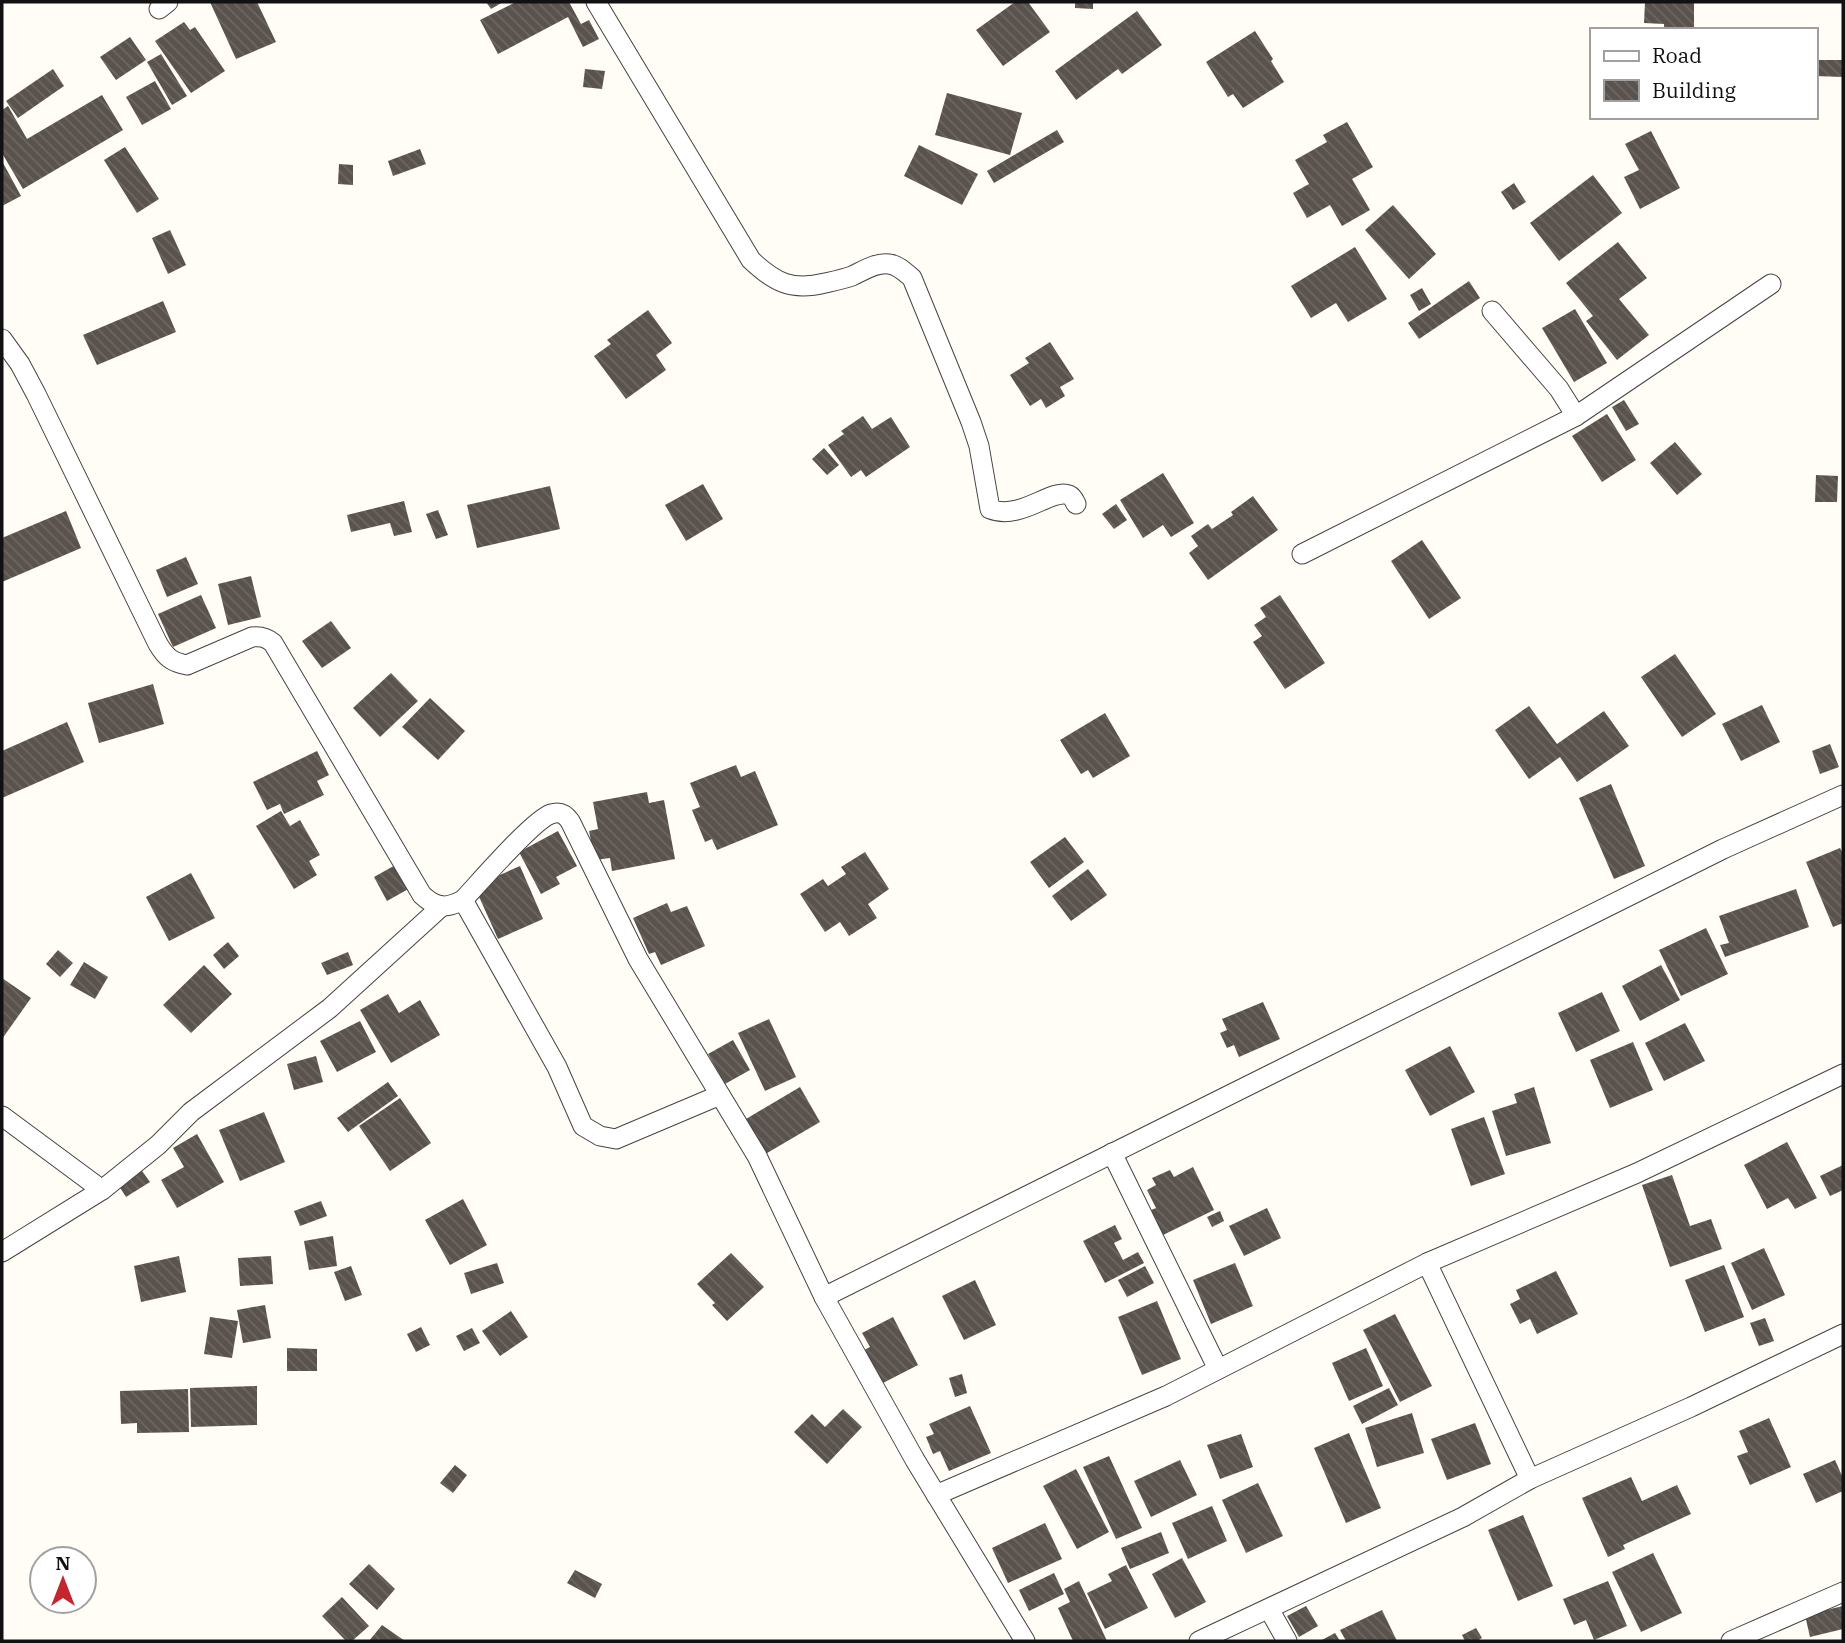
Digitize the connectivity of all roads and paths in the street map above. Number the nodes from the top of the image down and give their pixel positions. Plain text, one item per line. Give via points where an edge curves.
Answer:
1 (597, 2) edge
2 (1771, 284) dead end
3 (1492, 311) dead end
4 (2, 339) edge
5 (1576, 416) junction
6 (1076, 503) dead end
7 (1302, 554) dead end
8 (1843, 795) edge
9 (463, 900) junction
10 (442, 906) junction
11 (1843, 1074) edge
12 (720, 1095) junction
13 (2, 1116) edge
14 (1112, 1153) junction
15 (102, 1190) junction
16 (2, 1252) edge
17 (1427, 1263) junction
18 (824, 1297) junction
19 (1843, 1334) edge
20 (1218, 1370) junction
21 (1531, 1479) junction
22 (936, 1494) junction
23 (1843, 1592) edge
24 (1269, 1609) junction
25 (1025, 1641) edge
26 (1199, 1641) edge
27 (1287, 1641) edge
28 (1731, 1641) edge

1 - 6 street via 751,260 765,274 793,286 848,277 873,265 887,263 902,269 912,278 971,422 990,509 1015,511 1065,494
2 - 5 street
3 - 5 street via 1559,389
4 - 10 street via 36,394 165,656 187,665 252,637 268,638 422,895
5 - 7 street
8 - 14 street via 1723,849
9 - 10 street
9 - 12 street via 557,1067 583,1126 616,1139
9 - 12 street via 544,817 560,812 566,815 638,959
10 - 15 street via 330,1008 191,1112
11 - 17 street via 1637,1173
12 - 18 street via 757,1156
13 - 15 street
14 - 18 street
14 - 20 street
15 - 16 street
17 - 20 street
17 - 21 street
18 - 22 street
19 - 21 street
20 - 22 street
21 - 24 street via 1463,1517
22 - 25 street
23 - 28 street
24 - 26 street
24 - 27 street

